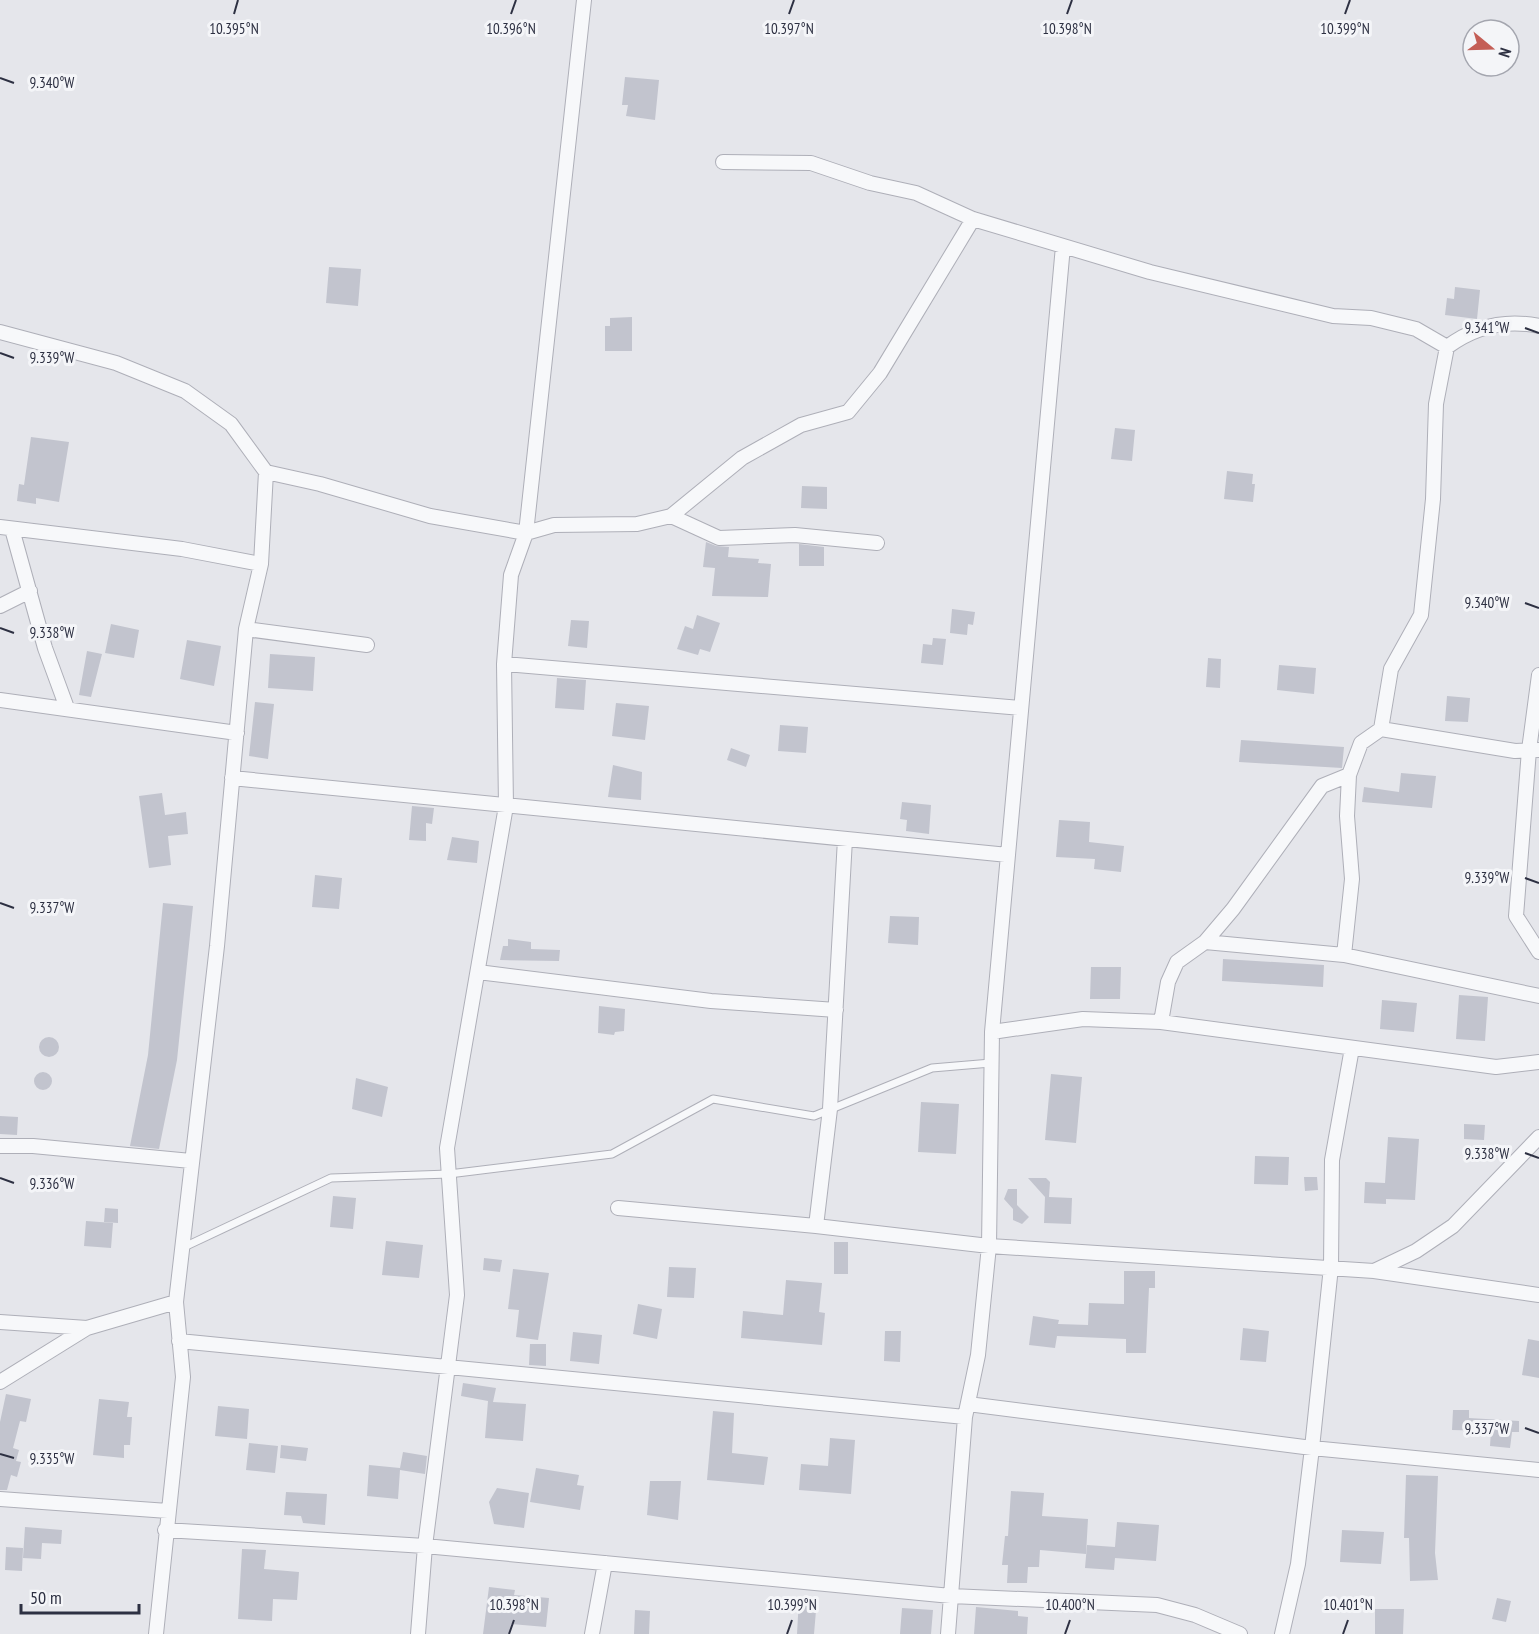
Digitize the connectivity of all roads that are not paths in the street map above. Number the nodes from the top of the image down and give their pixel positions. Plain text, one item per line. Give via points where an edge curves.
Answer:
1 (584, 0) edge
2 (723, 162) dead end
3 (973, 219) junction
4 (1063, 246) junction
5 (1539, 326) edge
6 (0, 332) edge
7 (1447, 347) junction
8 (266, 472) junction
9 (671, 516) junction
10 (6, 528) edge
11 (526, 533) junction
12 (877, 543) dead end
13 (261, 564) junction
14 (30, 591) junction
15 (0, 606) edge
16 (246, 630) junction
17 (367, 645) dead end
18 (504, 664) junction
19 (1539, 675) edge
20 (0, 700) edge
21 (67, 708) junction
22 (1022, 708) junction
23 (1381, 729) junction
24 (237, 733) junction
25 (1534, 750) edge
26 (1349, 775) junction
27 (232, 778) junction
28 (506, 806) junction
29 (845, 839) junction
30 (1008, 855) junction
31 (1205, 942) junction
32 (1539, 952) edge
33 (1344, 955) junction
34 (478, 972) junction
35 (1539, 996) edge
36 (836, 1010) junction
37 (1161, 1023) junction
38 (992, 1032) junction
39 (1352, 1048) junction
40 (1539, 1062) edge
41 (992, 1064) junction
42 (830, 1109) junction
43 (1539, 1137) edge
44 (0, 1146) edge
45 (191, 1161) junction
46 (449, 1174) junction
47 (618, 1208) dead end
48 (816, 1226) junction
49 (989, 1246) junction
50 (182, 1248) junction
51 (1331, 1268) junction
52 (1374, 1271) junction
53 (1539, 1295) edge
54 (176, 1302) junction
55 (0, 1322) edge
56 (87, 1328) junction
57 (179, 1341) junction
58 (449, 1365) junction
59 (0, 1382) edge
60 (967, 1410) junction
61 (1312, 1448) junction
62 (1539, 1470) edge
63 (0, 1499) edge
64 (168, 1511) junction
65 (165, 1530) junction
66 (425, 1546) junction
67 (605, 1563) junction
68 (951, 1596) junction
69 (156, 1634) edge
70 (418, 1634) edge
71 (592, 1634) edge
72 (948, 1634) edge
73 (1240, 1634) edge
74 (1282, 1634) edge

1 - 11 street
2 - 3 street via 812,163 870,183 916,193
3 - 4 street
3 - 9 street via 880,373 848,412 801,425 742,458
4 - 7 street via 1150,272 1333,316 1371,318 1416,329
4 - 22 street
5 - 7 street via 1500,324 1465,333
6 - 8 street via 116,363 185,391 231,424
7 - 23 street via 1436,404 1433,499 1420,615 1391,669
8 - 11 street via 430,516
8 - 13 street
9 - 11 street via 637,524 555,525
9 - 12 street via 719,538 795,535
10 - 13 street via 182,549
10 - 14 street
11 - 18 street via 511,575
13 - 16 street
14 - 15 street
14 - 21 street
16 - 17 street
16 - 24 street
18 - 22 street
18 - 28 street
19 - 25 street
20 - 21 street
21 - 24 street
22 - 30 street
23 - 25 street via 1515,752
23 - 26 street via 1361,743
24 - 27 street
25 - 32 street via 1516,916
26 - 31 street via 1322,786
26 - 33 street via 1347,816 1352,879
27 - 28 street
27 - 45 street
28 - 29 street
28 - 34 street
29 - 30 street
29 - 36 street
30 - 38 street
31 - 33 street
31 - 37 street via 1177,962 1168,982
33 - 35 street
34 - 36 street via 711,1000
34 - 46 street via 447,1148
36 - 42 street
37 - 38 street via 1083,1019
37 - 39 street
38 - 41 street
39 - 40 street via 1496,1067
39 - 51 street via 1332,1160
41 - 42 lane via 932,1068
41 - 49 street
42 - 46 lane via 814,1116 713,1099 612,1154
42 - 48 street
43 - 52 street via 1453,1226 1416,1251
44 - 45 street
45 - 50 street
46 - 50 lane via 331,1178
46 - 58 street via 457,1294
47 - 48 street
48 - 49 street
49 - 51 street
49 - 60 street via 978,1355
50 - 54 street
51 - 52 street
51 - 61 street
52 - 53 street
54 - 56 street
54 - 57 street
55 - 56 street
56 - 59 street
57 - 58 street
57 - 64 street via 183,1377
58 - 60 street
58 - 66 street
60 - 61 street
60 - 68 street
61 - 62 street
61 - 74 street via 1298,1564
63 - 64 street
64 - 65 street
65 - 66 street
65 - 69 street
66 - 67 street
66 - 70 street
67 - 68 street
67 - 71 street
68 - 72 street
68 - 73 street via 1157,1605 1195,1615

